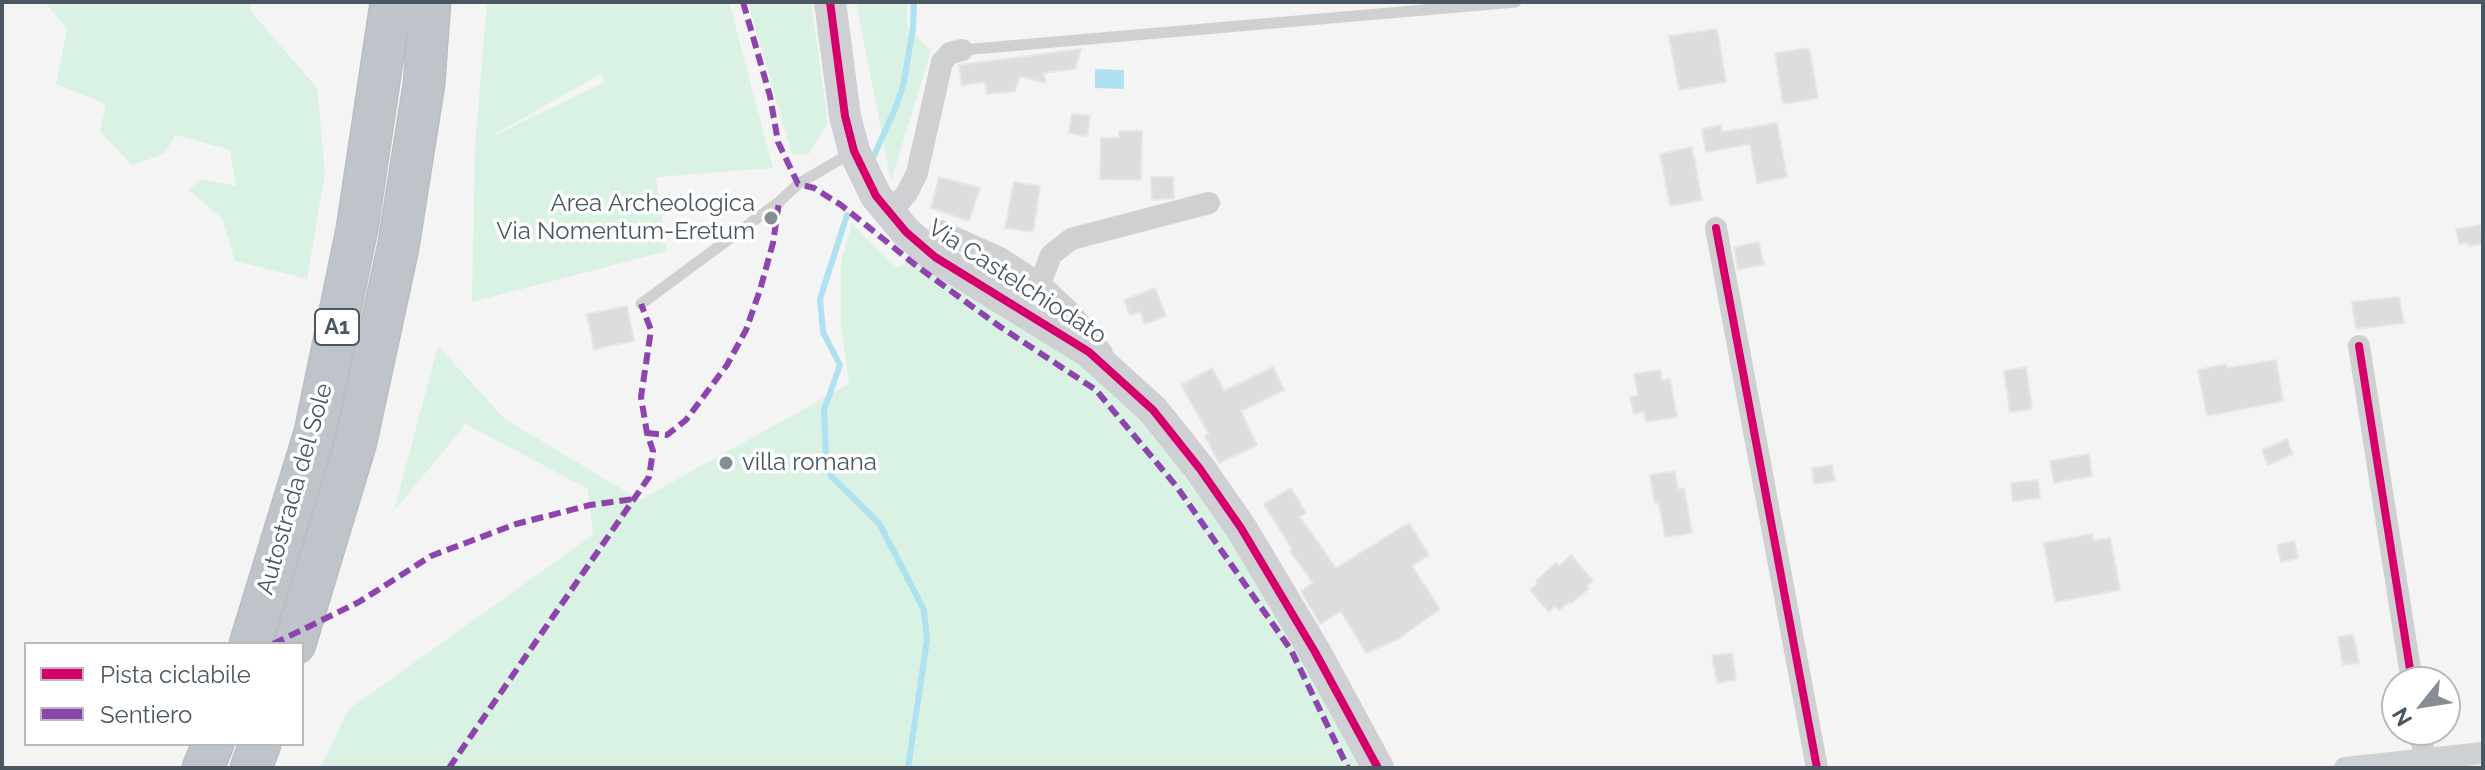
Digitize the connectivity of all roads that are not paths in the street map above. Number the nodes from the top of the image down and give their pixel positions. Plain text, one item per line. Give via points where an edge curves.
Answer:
1 (391, 2) edge
2 (430, 2) edge
3 (830, 2) edge
4 (1516, 2) edge
5 (962, 50) joint
6 (854, 151) junction
7 (1209, 203) dead end
8 (890, 214) junction
9 (1716, 228) dead end
10 (940, 231) dead end
11 (1040, 284) junction
12 (641, 304) dead end
13 (2359, 346) dead end
14 (1119, 377) junction
15 (251, 642) edge
16 (296, 642) edge
17 (2409, 666) edge
18 (212, 746) edge
19 (259, 746) edge
20 (2423, 746) edge
21 (2483, 753) edge
22 (2425, 760) junction
23 (203, 768) edge
24 (251, 768) edge
25 (1378, 768) edge
26 (1817, 768) edge
27 (2345, 768) edge

1 - 15 highway, Autostrada del Sole / A1 via 357,229 315,432
2 - 16 highway, Autostrada del Sole / A1 via 424,84 398,248 356,442
3 - 6 street, Via Castelchiodato
4 - 5 lane
5 - 8 street via 942,62 917,173
6 - 8 street, Via Castelchiodato
6 - 12 lane via 798,184
7 - 11 street via 1071,239 1051,255
8 - 14 street, Via Castelchiodato via 935,257 1055,329
9 - 26 street
10 - 11 street via 1000,258
11 - 14 street via 1071,313
13 - 17 street
14 - 25 street, Via Castelchiodato via 1176,437 1241,528
18 - 23 highway
19 - 24 highway
20 - 22 street
21 - 22 street
22 - 27 street

